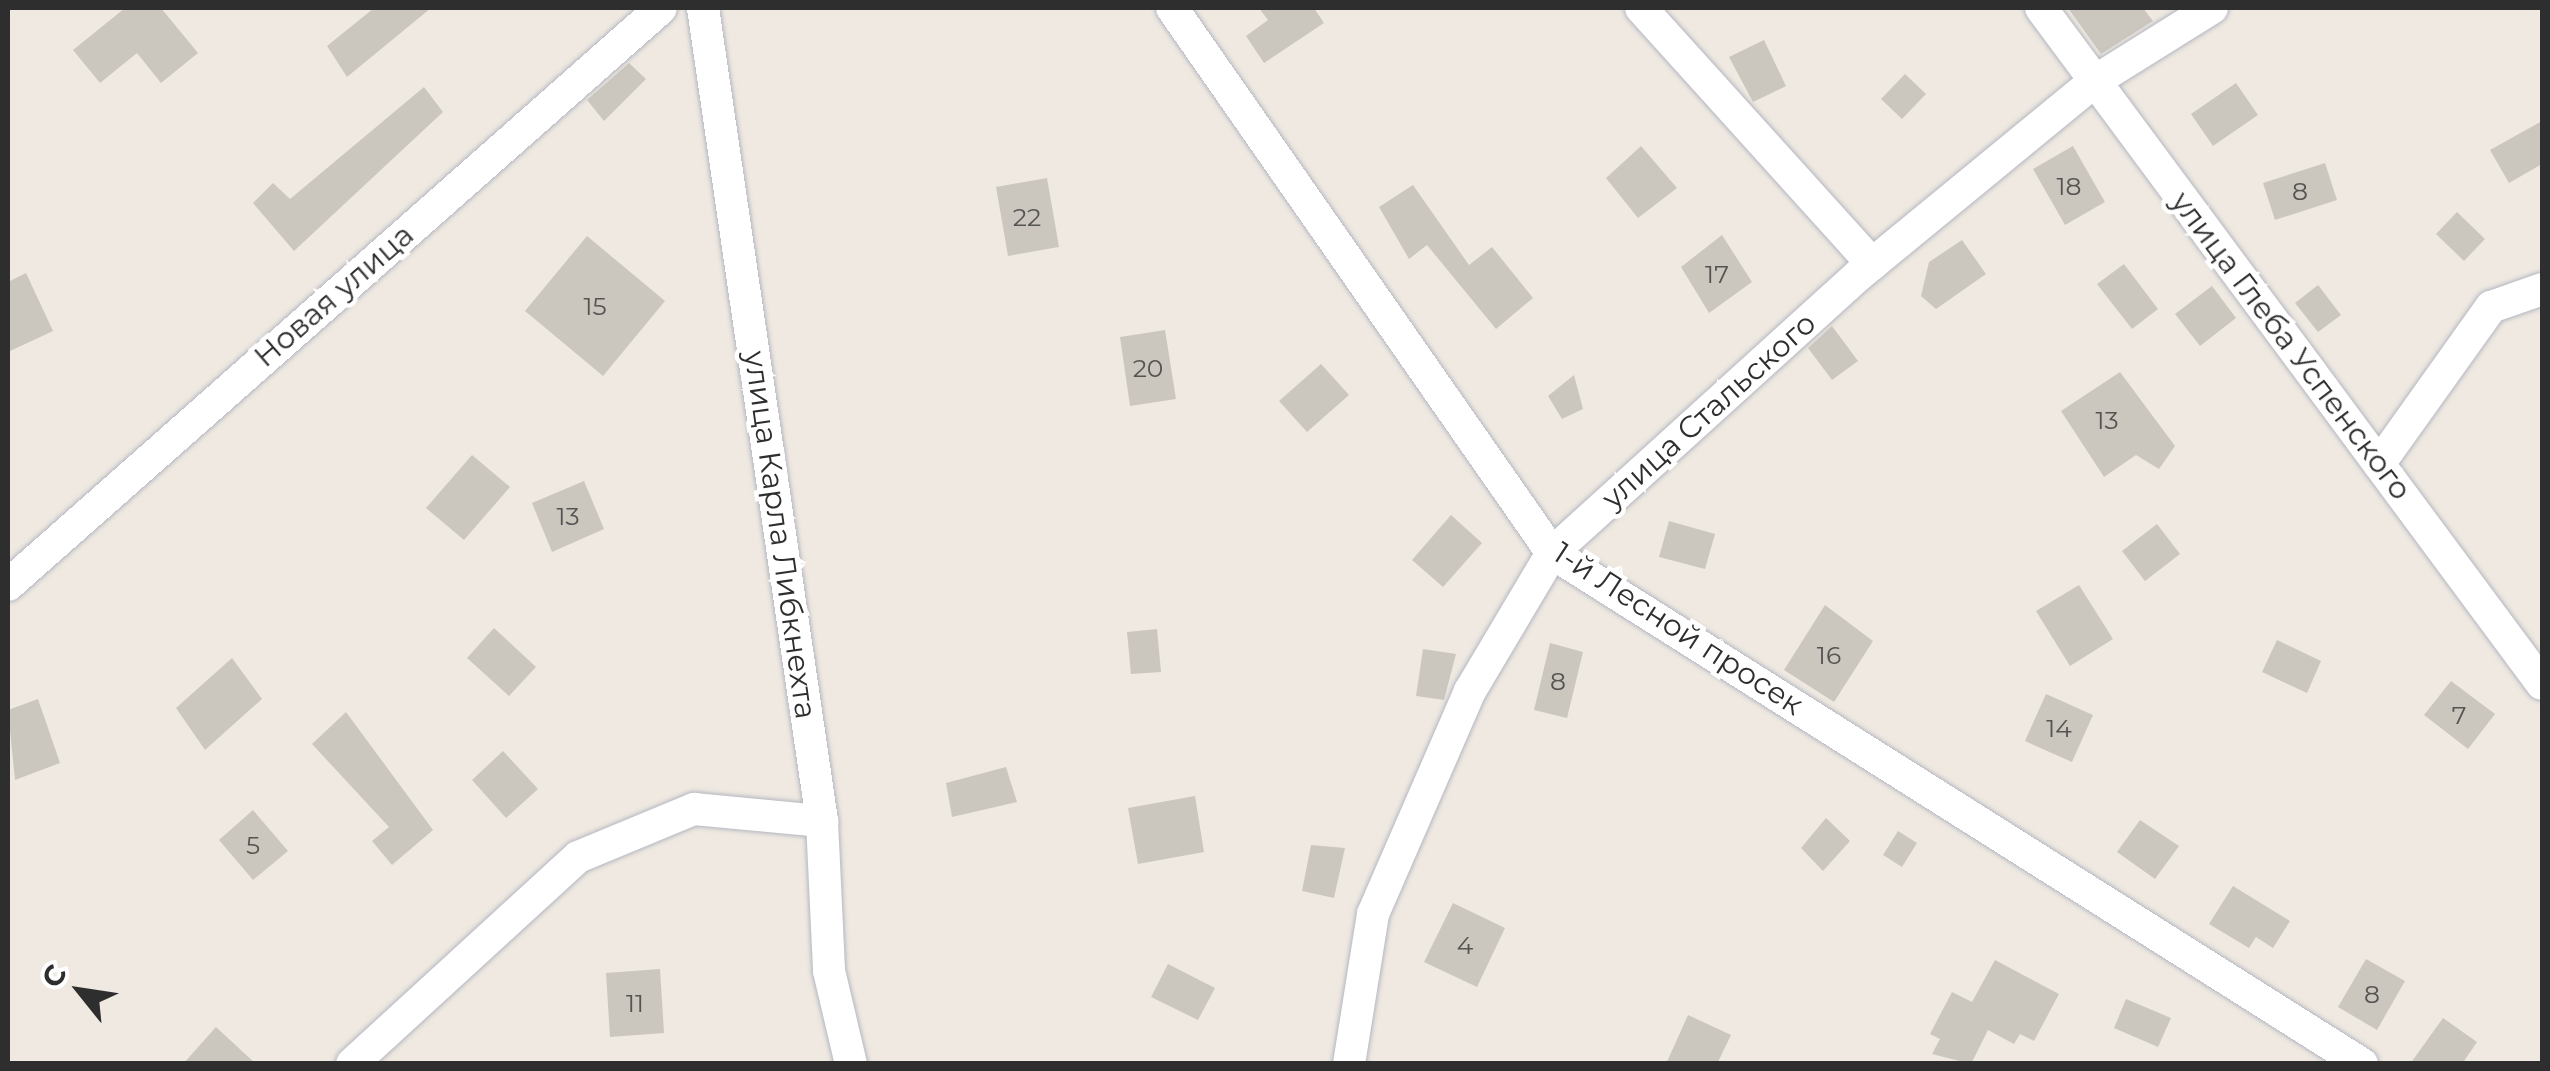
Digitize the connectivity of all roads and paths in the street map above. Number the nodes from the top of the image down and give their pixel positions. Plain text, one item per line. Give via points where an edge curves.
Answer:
1 (662, 8) edge
2 (703, 8) edge
3 (1172, 8) edge
4 (1641, 8) edge
5 (2040, 8) edge
6 (2212, 8) edge
7 (2095, 81) junction
8 (1872, 264) junction
9 (2542, 289) edge
10 (2379, 464) junction
11 (1552, 553) junction
12 (8, 584) edge
13 (2542, 684) edge
14 (822, 821) junction
15 (352, 1064) edge
16 (850, 1064) edge
17 (1349, 1064) edge
18 (2362, 1064) edge

1 - 12 street, Новая улица
2 - 14 street, улица Карла Либкнехта
3 - 11 street, 1-й Лесной просек
4 - 8 street
5 - 7 street, улица Глеба Успенского
6 - 7 street, улица Стальского
7 - 8 street, улица Стальского
7 - 10 street, улица Глеба Успенского
8 - 11 street, улица Стальского
9 - 10 street via 2491,306
10 - 13 street, улица Глеба Успенского
11 - 17 street, улица Стальского via 1470,692 1373,914
11 - 18 street, 1-й Лесной просек
14 - 15 street via 694,809 578,857
14 - 16 street, улица Карла Либкнехта via 829,971

